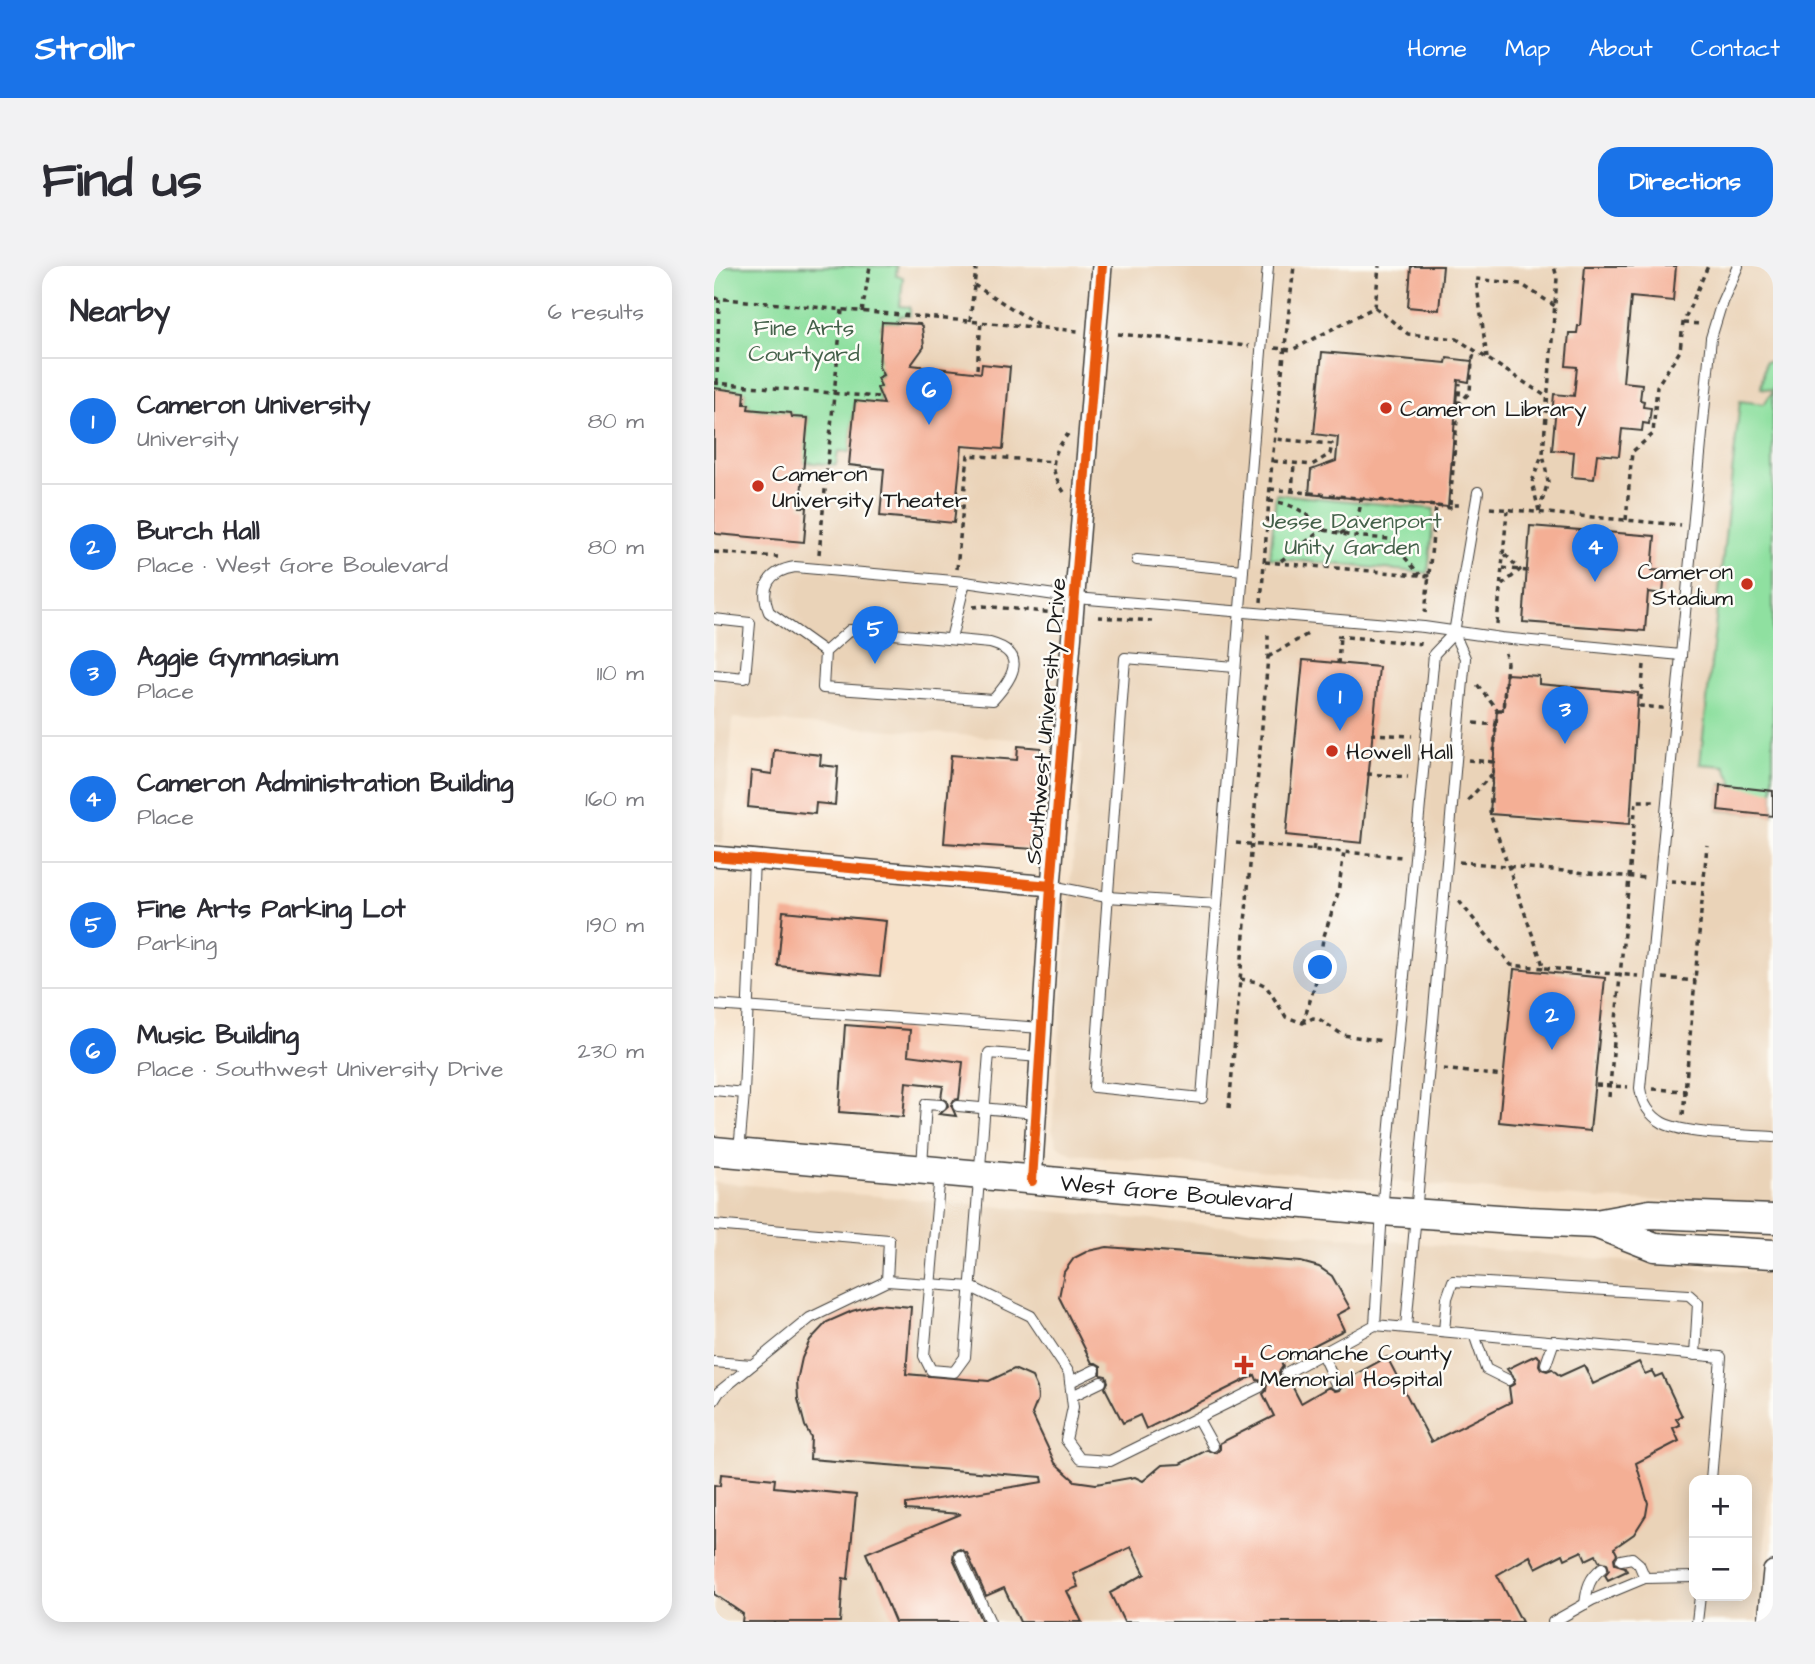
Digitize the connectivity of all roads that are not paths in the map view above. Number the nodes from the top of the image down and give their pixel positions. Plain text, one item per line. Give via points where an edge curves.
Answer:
1 (1102, 266) edge
2 (1268, 266) edge
3 (1738, 266) edge
4 (1478, 492) dead end
5 (1137, 561) dead end
6 (1243, 570) junction
7 (965, 582) junction
8 (1076, 598) junction
9 (1239, 611) junction
10 (714, 619) edge
11 (1454, 633) junction
12 (951, 639) junction
13 (825, 652) junction
14 (1681, 655) junction
15 (1235, 667) junction
16 (714, 675) edge
17 (714, 856) edge
18 (754, 859) junction
19 (1051, 886) junction
20 (1107, 897) junction
21 (1217, 904) junction
22 (714, 1005) edge
23 (747, 1007) junction
24 (1042, 1028) junction
25 (1040, 1057) junction
26 (714, 1090) edge
27 (744, 1093) junction
28 (941, 1105) dead end
29 (958, 1106) dead end
30 (985, 1109) junction
31 (1036, 1114) junction
32 (1773, 1137) edge
33 (726, 1152) edge
34 (931, 1171) junction
35 (979, 1176) junction
36 (1032, 1181) junction
37 (1382, 1211) junction
38 (1416, 1213) junction
39 (1773, 1219) edge
40 (1596, 1224) junction
41 (714, 1225) edge
42 (1773, 1254) edge
43 (887, 1281) junction
44 (930, 1284) junction
45 (971, 1287) junction
46 (1375, 1325) junction
47 (1406, 1327) junction
48 (1444, 1331) junction
49 (1474, 1334) junction
50 (1553, 1341) junction
51 (1322, 1354) junction
52 (1695, 1355) junction
53 (714, 1362) edge
54 (1546, 1364) dead end
55 (752, 1365) junction
56 (1095, 1370) dead end
57 (1286, 1373) dead end
58 (1508, 1380) dead end
59 (1101, 1381) dead end
60 (1070, 1382) junction
61 (1336, 1384) dead end
62 (1260, 1387) dead end
63 (1072, 1396) junction
64 (714, 1400) edge
65 (1198, 1419) junction
66 (1213, 1446) dead end
67 (1711, 1475) edge
68 (960, 1556) dead end
69 (1620, 1559) dead end
70 (1602, 1568) dead end
71 (1773, 1571) edge
72 (1689, 1577) edge
73 (1645, 1578) junction
74 (1699, 1601) edge
75 (1584, 1604) junction
76 (990, 1622) edge
77 (1553, 1622) edge
78 (1697, 1622) edge
79 (1768, 1622) edge

1 - 8 street, Southwest University Drive
2 - 6 lane
3 - 14 lane via 1712,338
4 - 11 lane
5 - 6 lane
6 - 9 lane
7 - 8 lane
7 - 12 lane
7 - 13 lane via 795,566 776,572 765,591 769,611
8 - 9 lane
8 - 19 street, Southwest University Drive
9 - 11 lane
9 - 15 lane
10 - 16 lane via 750,623 745,678
11 - 14 lane
11 - 37 lane via 1434,654
11 - 38 lane via 1465,658
12 - 13 lane via 850,630
12 - 13 lane via 1004,647 1012,657 1011,680 993,700 823,688
14 - 32 lane via 1642,1101 1663,1123 1684,1129
15 - 20 lane via 1125,658
15 - 21 lane
17 - 18 street
18 - 19 street
18 - 23 lane
19 - 20 lane
19 - 24 street, Southwest University Drive
20 - 21 lane
20 - 21 lane via 1094,1087 1202,1098
22 - 23 lane
23 - 24 lane
23 - 27 lane
24 - 25 street, Southwest University Drive
25 - 30 lane via 989,1053
25 - 31 street, Southwest University Drive
26 - 27 lane
27 - 33 lane
28 - 34 lane via 926,1104
29 - 30 lane
30 - 31 lane
30 - 35 lane
31 - 36 street, Southwest University Drive
33 - 34 main road, West Gore Boulevard
34 - 35 main road, West Gore Boulevard
34 - 44 lane
35 - 36 main road, West Gore Boulevard
35 - 45 lane
36 - 37 main road, West Gore Boulevard
37 - 38 main road, West Gore Boulevard
37 - 46 lane
38 - 40 main road, West Gore Boulevard
38 - 47 lane
39 - 40 main road, West Gore Boulevard via 1650,1214
40 - 42 main road, West Gore Boulevard via 1655,1247
41 - 43 lane via 889,1240
43 - 44 lane
43 - 55 lane via 810,1318
44 - 45 lane
44 - 45 lane via 924,1356 931,1370 954,1372 965,1357
45 - 60 lane via 1031,1316 1069,1373
46 - 47 lane
46 - 51 lane
47 - 48 lane
48 - 49 lane
48 - 52 lane via 1453,1281 1689,1295 1698,1303
49 - 50 lane
49 - 58 lane via 1486,1369
50 - 52 lane
50 - 54 lane
51 - 57 lane
51 - 61 lane
52 - 67 lane via 1721,1357
53 - 55 lane
55 - 64 lane
56 - 60 lane
59 - 63 lane
60 - 63 lane
62 - 65 lane
63 - 65 lane via 1066,1440 1080,1459 1110,1461
65 - 66 lane
68 - 76 lane
69 - 73 lane via 1632,1558
70 - 75 lane via 1593,1575
71 - 79 street
72 - 73 lane
73 - 75 lane
74 - 78 lane
75 - 77 lane

